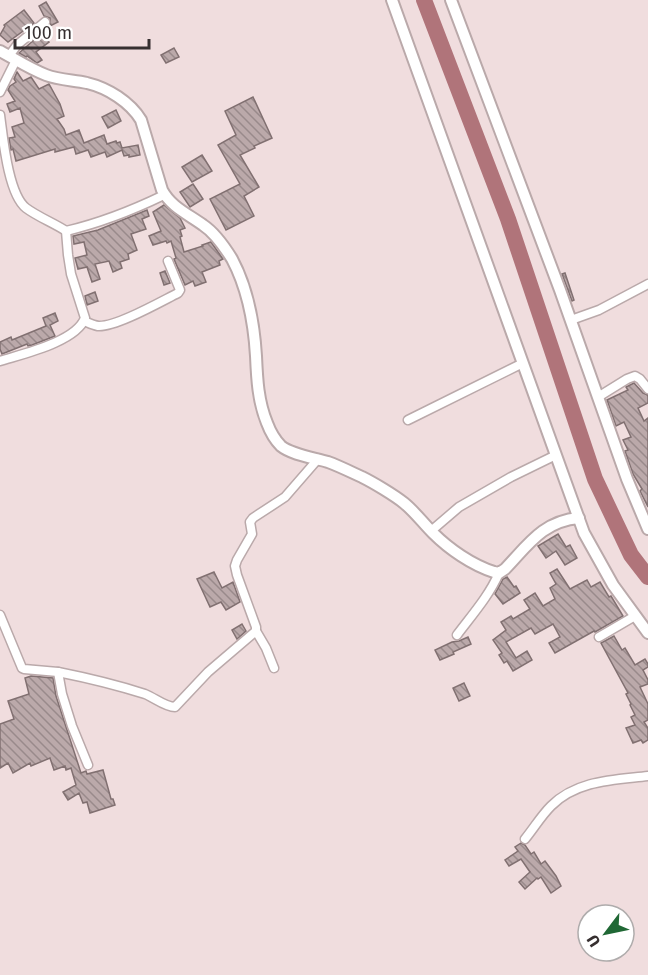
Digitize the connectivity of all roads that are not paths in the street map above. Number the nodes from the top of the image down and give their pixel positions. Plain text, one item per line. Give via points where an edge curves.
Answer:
1 (392, 0) edge
2 (451, 0) edge
3 (45, 22) dead end
4 (10, 54) edge
5 (0, 92) edge
6 (0, 115) edge
7 (164, 195) junction
8 (66, 231) junction
9 (168, 261) dead end
10 (648, 284) edge
11 (571, 320) junction
12 (84, 321) junction
13 (0, 361) edge
14 (523, 363) junction
15 (648, 389) edge
16 (598, 398) junction
17 (408, 420) dead end
18 (556, 455) junction
19 (318, 459) junction
20 (644, 510) edge
21 (579, 518) junction
22 (648, 529) edge
23 (431, 531) junction
24 (499, 573) junction
25 (0, 615) edge
26 (635, 616) junction
27 (256, 631) junction
28 (648, 633) edge
29 (457, 635) dead end
30 (598, 637) dead end
31 (274, 668) dead end
32 (58, 672) junction
33 (88, 765) dead end
34 (648, 776) edge
35 (525, 839) dead end

1 - 14 street
2 - 11 street
3 - 4 street
4 - 5 street
4 - 7 street via 46,75 102,89 135,111
6 - 8 street via 8,167 21,202
7 - 8 street
7 - 19 street via 215,235 243,282 254,334 258,394 273,435 283,448
8 - 12 street via 71,274
9 - 12 street via 178,293 113,323 98,326
10 - 11 street
11 - 16 street
12 - 13 street via 69,335 47,346
14 - 17 street
14 - 18 street
15 - 16 street via 638,377 632,377
16 - 20 street via 627,480
18 - 21 street
18 - 23 street via 459,507
19 - 23 street via 362,477 403,502
19 - 27 street via 291,491 250,522 252,536 235,566
20 - 22 street
21 - 24 street via 549,526
21 - 26 street via 603,568
23 - 24 street via 463,557
24 - 29 street via 486,598
25 - 32 street via 22,668
26 - 28 street
26 - 30 street
27 - 31 street
27 - 32 street via 173,708 148,695
32 - 33 street via 72,726
34 - 35 street via 587,784 567,794 552,804

